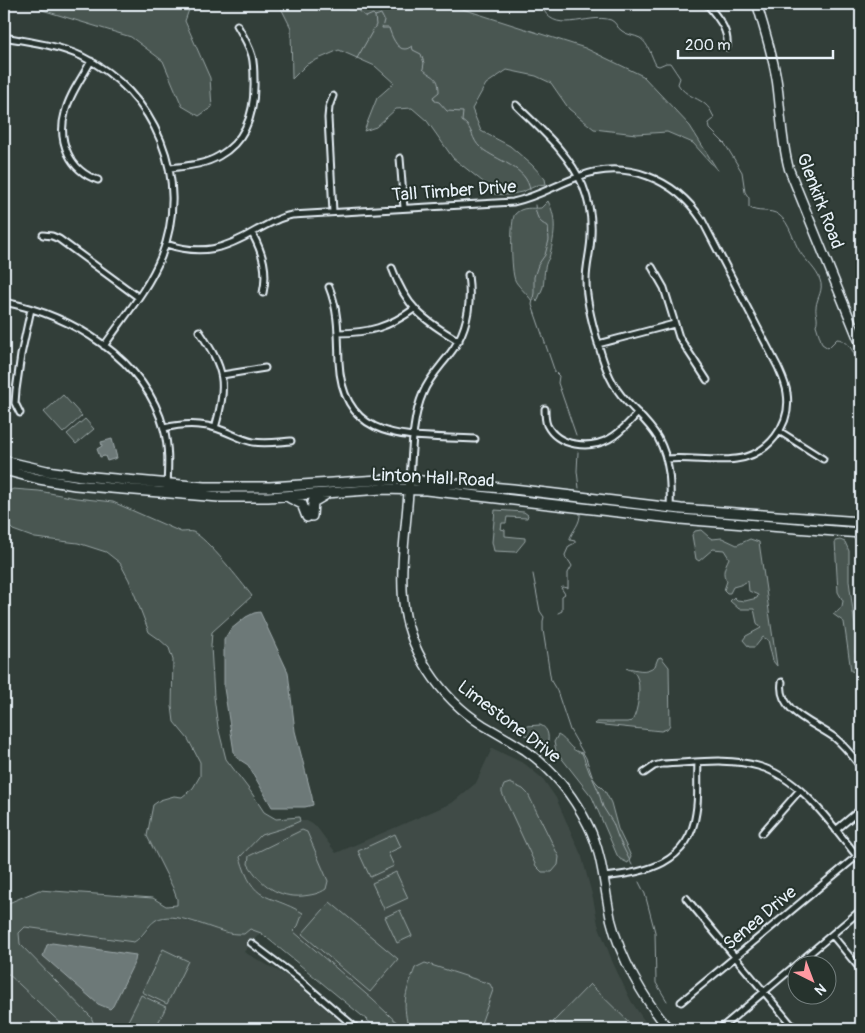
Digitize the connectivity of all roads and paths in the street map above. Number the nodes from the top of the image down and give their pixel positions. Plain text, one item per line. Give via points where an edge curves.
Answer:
1 (707, 4) edge
2 (757, 4) edge
3 (237, 25) dead end
4 (4, 37) edge
5 (726, 46) dead end
6 (91, 61) junction
7 (333, 96) dead end
8 (516, 105) dead end
9 (400, 158) dead end
10 (170, 168) junction
11 (578, 176) junction
12 (98, 180) dead end
13 (404, 208) junction
14 (333, 212) junction
15 (252, 233) junction
16 (43, 235) dead end
17 (166, 244) junction
18 (652, 266) dead end
19 (392, 268) dead end
20 (468, 275) dead end
21 (329, 287) dead end
22 (264, 293) dead end
23 (138, 297) junction
24 (4, 302) edge
25 (31, 309) junction
26 (414, 309) junction
27 (674, 324) junction
28 (199, 331) dead end
29 (338, 333) junction
30 (459, 341) junction
31 (598, 344) junction
32 (104, 346) junction
33 (861, 346) edge
34 (264, 368) dead end
35 (222, 375) junction
36 (707, 380) dead end
37 (545, 410) dead end
38 (20, 413) dead end
39 (638, 413) junction
40 (164, 428) junction
41 (215, 428) junction
42 (779, 431) junction
43 (414, 435) junction
44 (475, 439) dead end
45 (291, 441) dead end
46 (666, 459) junction
47 (823, 459) dead end
48 (4, 461) edge
49 (4, 470) edge
50 (410, 485) junction
51 (167, 488) junction
52 (330, 493) junction
53 (285, 496) junction
54 (670, 513) junction
55 (861, 522) edge
56 (861, 533) edge
57 (782, 682) dead end
58 (698, 763) junction
59 (861, 767) edge
60 (644, 772) dead end
61 (800, 790) junction
62 (861, 809) edge
63 (836, 830) junction
64 (762, 833) dead end
65 (857, 856) junction
66 (861, 861) edge
67 (603, 877) junction
68 (686, 898) dead end
69 (861, 910) edge
70 (832, 935) junction
71 (251, 943) dead end
72 (735, 957) junction
73 (861, 970) edge
74 (764, 991) junction
75 (681, 1002) dead end
76 (357, 1029) edge
77 (669, 1029) edge
78 (720, 1029) edge
79 (795, 1029) edge

1 - 5 street via 725,30
2 - 33 street, Glenkirk Road via 776,81 782,141 789,169
3 - 10 street via 249,46 253,63 254,94 250,120 234,144 218,156 203,163
4 - 6 street via 52,46
6 - 10 street via 122,84 142,105 159,136
6 - 12 street via 67,105 63,129 73,163 80,172
7 - 14 street via 328,118
8 - 11 street via 565,155
9 - 13 street
10 - 17 street via 172,206
11 - 13 street, Tall Timber Drive via 536,196 514,202
11 - 31 street via 591,220 586,290
11 - 42 street, Tall Timber Drive via 612,169 643,174 671,187 696,210 785,381 787,407
13 - 14 street, Tall Timber Drive
14 - 15 street, Tall Timber Drive via 286,216
15 - 17 street, Tall Timber Drive via 227,246 208,250
15 - 22 street via 264,262
16 - 23 street via 58,239
17 - 23 street
18 - 27 street via 664,288
19 - 26 street via 403,294
20 - 30 street via 469,312
21 - 29 street
23 - 32 street
24 - 25 street
25 - 32 street
25 - 38 street via 16,390 15,403
26 - 29 street via 382,327
26 - 30 street
27 - 31 street
27 - 36 street via 682,343
28 - 35 street via 217,360
29 - 43 street via 341,385 351,407 363,420 377,428
30 - 43 street via 423,392
31 - 39 street via 614,385
32 - 40 street via 142,382
34 - 35 street
35 - 41 street via 223,397
37 - 39 street via 547,425 554,433 567,442 584,445 595,445 609,439
39 - 46 street via 658,438
40 - 41 street via 193,424
40 - 51 street
41 - 45 street via 251,442
42 - 46 street, Tall Timber Drive via 764,448 743,458
42 - 47 street
43 - 44 street
43 - 50 street
46 - 54 street via 670,476
48 - 51 main road, Linton Hall Road via 64,474
49 - 51 main road, Linton Hall Road via 75,485
50 - 51 main road, Linton Hall Road via 379,480 262,487
50 - 52 main road, Linton Hall Road
50 - 54 main road, Linton Hall Road via 514,489
50 - 67 street, Limestone Drive via 403,570 404,600 418,650 441,688 458,706 527,751 568,791 594,838
51 - 53 main road, Linton Hall Road via 238,497
52 - 53 main road, Linton Hall Road
52 - 53 main road via 313,502 310,516 301,502
54 - 55 main road, Linton Hall Road
54 - 56 main road, Linton Hall Road
57 - 59 street via 781,692 786,704 836,739
58 - 60 street via 662,764
58 - 61 street via 758,765 775,772
58 - 67 street via 696,813 682,848 666,862 649,870
61 - 63 street
61 - 64 street
62 - 63 street
63 - 65 street
65 - 66 street
65 - 72 street, Senea Drive
67 - 77 street, Limestone Drive via 612,922 634,978
68 - 72 street
69 - 70 street
70 - 73 street
70 - 74 street
71 - 76 street via 296,976
72 - 74 street
72 - 75 street, Senea Drive
74 - 78 street
74 - 79 street

